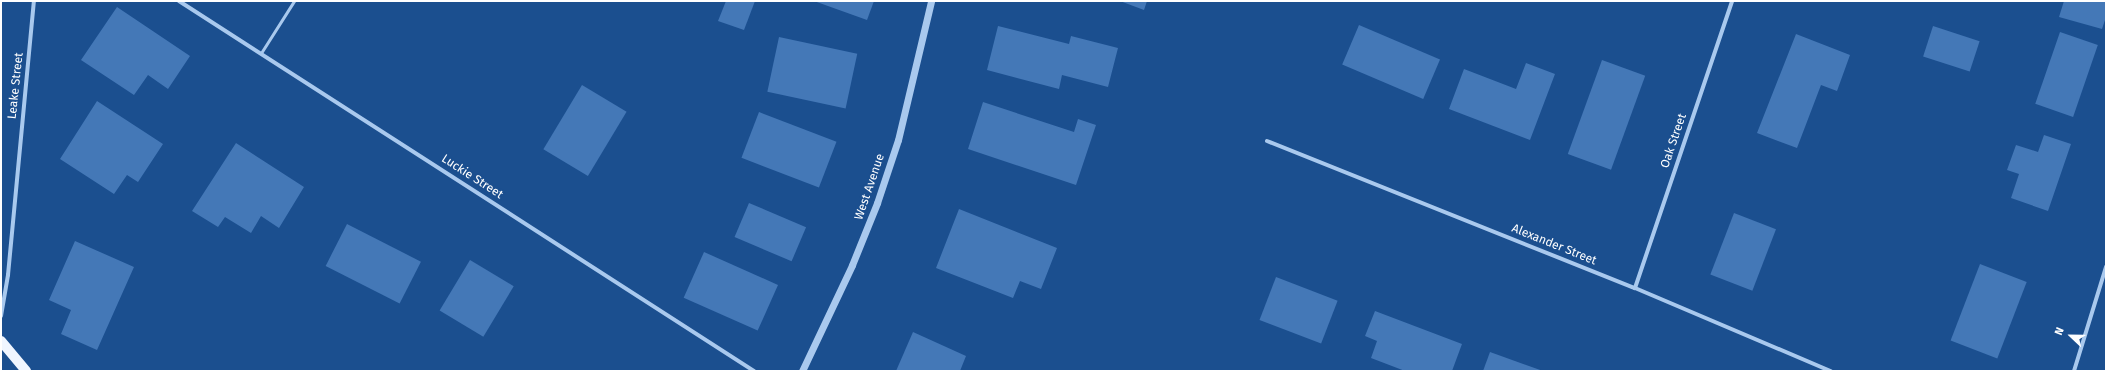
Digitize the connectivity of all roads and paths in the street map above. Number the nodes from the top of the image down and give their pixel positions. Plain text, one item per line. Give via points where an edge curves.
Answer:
1 (34, 1) edge
2 (179, 1) edge
3 (294, 1) edge
4 (931, 1) edge
5 (1732, 1) edge
6 (261, 53) junction
7 (1268, 141) dead end
8 (2106, 267) edge
9 (1635, 288) junction
10 (1, 316) edge
11 (1, 341) edge
12 (26, 371) edge
13 (754, 371) edge
14 (802, 371) edge
15 (1831, 371) edge
16 (2074, 371) edge

1 - 10 street, Leake Street via 8,275
2 - 6 street, Luckie Street
3 - 6 lane
4 - 14 street, West Avenue via 898,140 877,204 852,265
5 - 9 street, Oak Street
6 - 13 street, Luckie Street
7 - 9 street, Alexander Street
8 - 16 street
9 - 15 street, Alexander Street
11 - 12 main road

